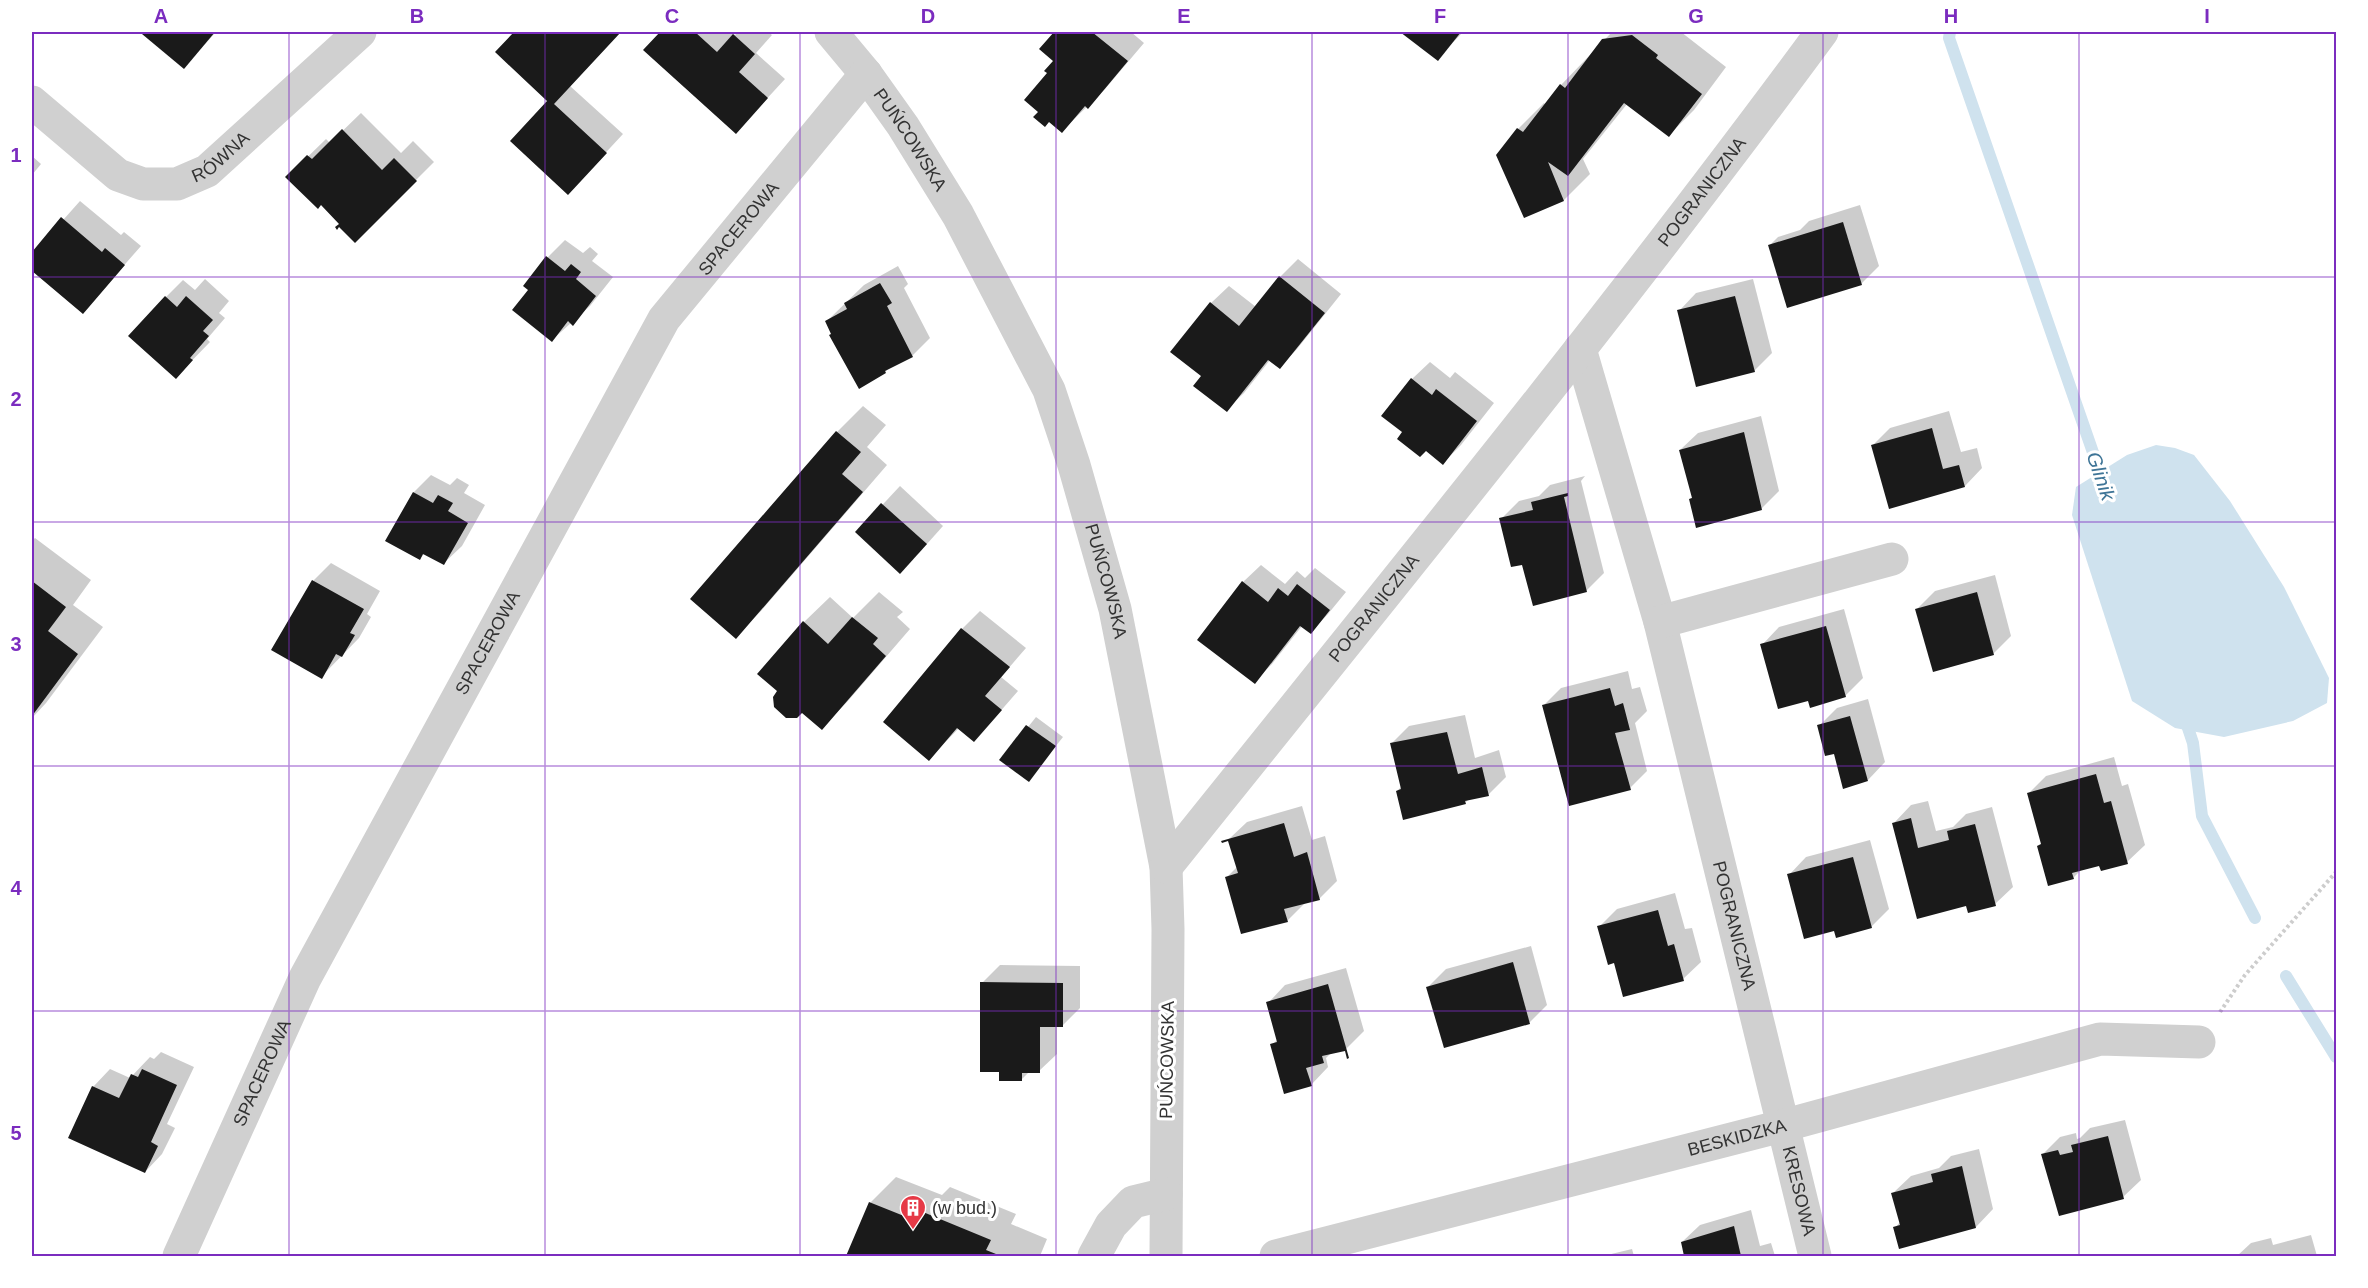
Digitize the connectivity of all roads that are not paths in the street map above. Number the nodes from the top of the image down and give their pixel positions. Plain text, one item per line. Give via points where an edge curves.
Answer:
1 (360, 32) edge
2 (831, 32) edge
3 (1822, 32) edge
4 (866, 74) junction
5 (32, 102) edge
6 (1580, 349) junction
7 (1892, 560) dead end
8 (1660, 622) junction
9 (1166, 867) junction
10 (2199, 1042) dead end
11 (1782, 1126) junction
12 (1166, 1194) junction
13 (179, 1257) edge
14 (1094, 1257) edge
15 (1166, 1257) edge
16 (1276, 1257) edge
17 (1815, 1257) edge

1 - 5 street, RÓWNA via 207,171 177,184 143,184 118,175
2 - 4 street, PUŃCOWSKA
3 - 6 street, POGRANICZNA
4 - 9 street, PUŃCOWSKA via 958,215 1049,390 1115,609
4 - 13 street, SPACEROWA via 664,319 305,978
6 - 8 street, POGRANICZNA
6 - 9 street, POGRANICZNA
7 - 8 street
8 - 11 street, POGRANICZNA
9 - 12 street, PUŃCOWSKA
10 - 11 street, BESKIDZKA via 2100,1039
11 - 16 street, BESKIDZKA
11 - 17 street, KRESOWA
12 - 14 street via 1133,1202 1111,1225
12 - 15 street, PUŃCOWSKA

